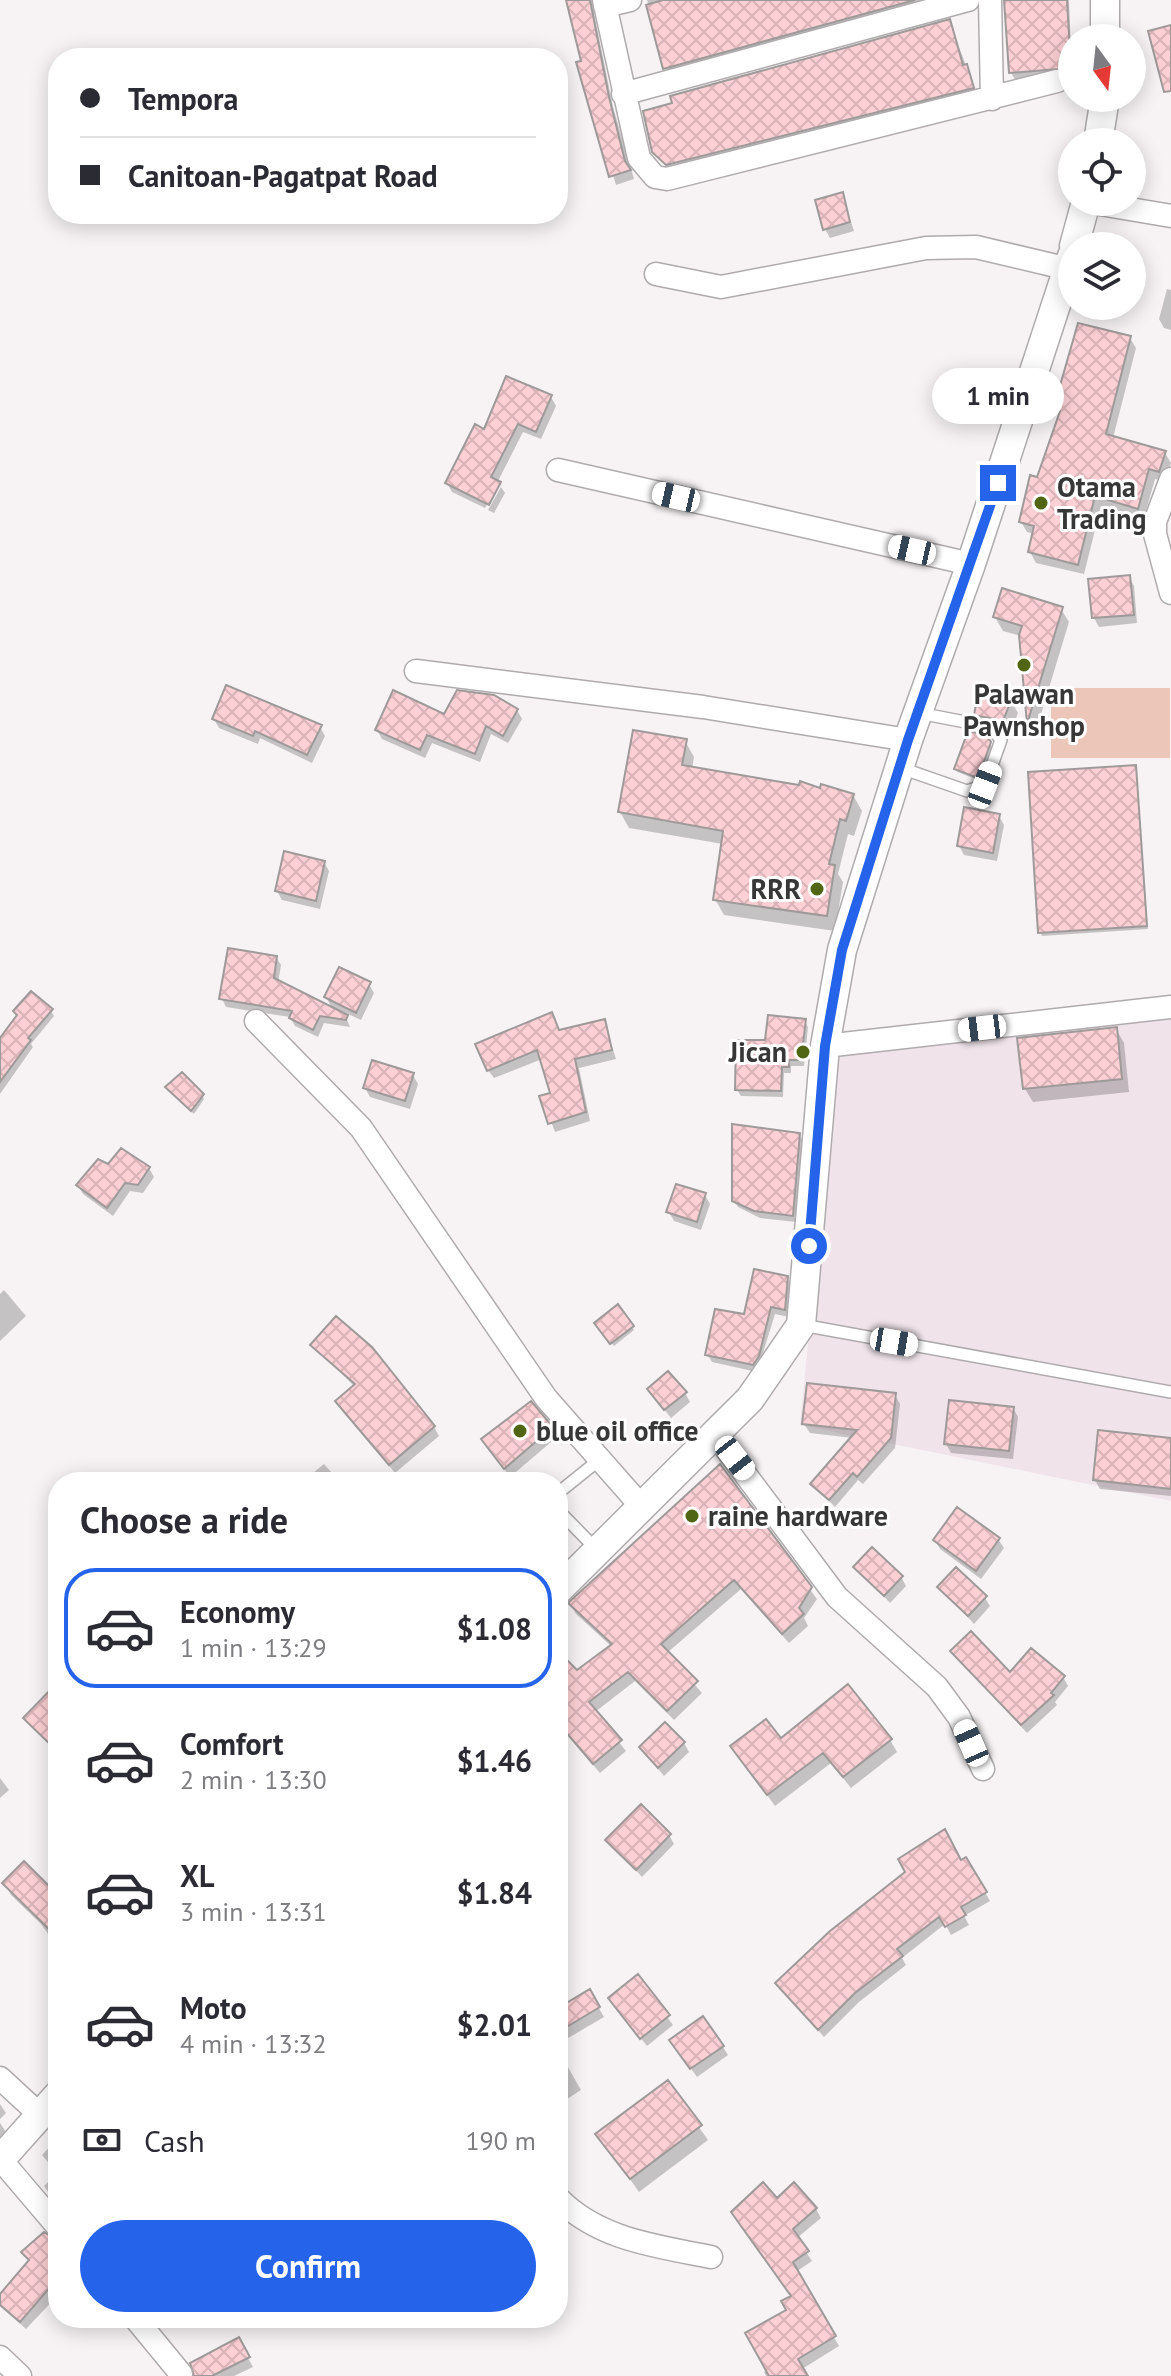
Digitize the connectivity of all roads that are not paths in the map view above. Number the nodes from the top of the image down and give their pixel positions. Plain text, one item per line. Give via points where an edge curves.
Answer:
1 (630, 0) edge
2 (968, 0) edge
3 (990, 0) edge
4 (1105, 0) edge
5 (604, 3) edge
6 (1105, 24) edge
7 (1057, 81) dead end
8 (623, 94) junction
9 (992, 99) junction
10 (1146, 212) edge
11 (1171, 216) edge
12 (1058, 256) edge
13 (656, 274) dead end
14 (1058, 300) edge
15 (558, 470) dead end
16 (1171, 479) edge
17 (971, 564) junction
18 (1171, 593) edge
19 (416, 671) dead end
20 (918, 713) junction
21 (908, 740) junction
22 (900, 767) junction
23 (1171, 1007) edge
24 (256, 1021) dead end
25 (825, 1046) junction
26 (801, 1325) junction
27 (1171, 1392) edge
28 (716, 1435) junction
29 (599, 1460) junction
30 (568, 1485) edge
31 (641, 1506) junction
32 (568, 1520) edge
33 (597, 1550) junction
34 (568, 1580) edge
35 (983, 1769) dead end
36 (0, 2078) edge
37 (48, 2103) edge
38 (48, 2105) edge
39 (0, 2160) edge
40 (568, 2206) edge
41 (48, 2215) edge
42 (711, 2257) dead end
43 (143, 2328) edge
44 (0, 2357) edge
45 (181, 2374) edge
46 (20, 2376) edge

1 - 5 street
2 - 8 street
3 - 9 street
4 - 6 street
5 - 8 street
7 - 9 street
8 - 9 street via 639,158 655,177 667,179
10 - 11 street
12 - 13 street via 939,248 721,287
14 - 17 street
15 - 17 street
16 - 18 street via 1155,534
17 - 20 street
19 - 21 street via 703,707
20 - 21 street
20 - 22 lane via 991,727 1001,740 985,785 967,791
21 - 22 street
22 - 25 street via 842,950
23 - 25 street
24 - 29 street via 361,1128 511,1351
25 - 26 street
26 - 27 lane
26 - 28 street via 750,1399
28 - 31 street
28 - 35 street via 837,1597 937,1687 959,1717
29 - 30 lane
29 - 31 street
31 - 33 street
32 - 33 lane
33 - 34 street
36 - 37 street
38 - 39 street
39 - 41 street
40 - 42 street via 613,2234
43 - 45 street
44 - 46 street

